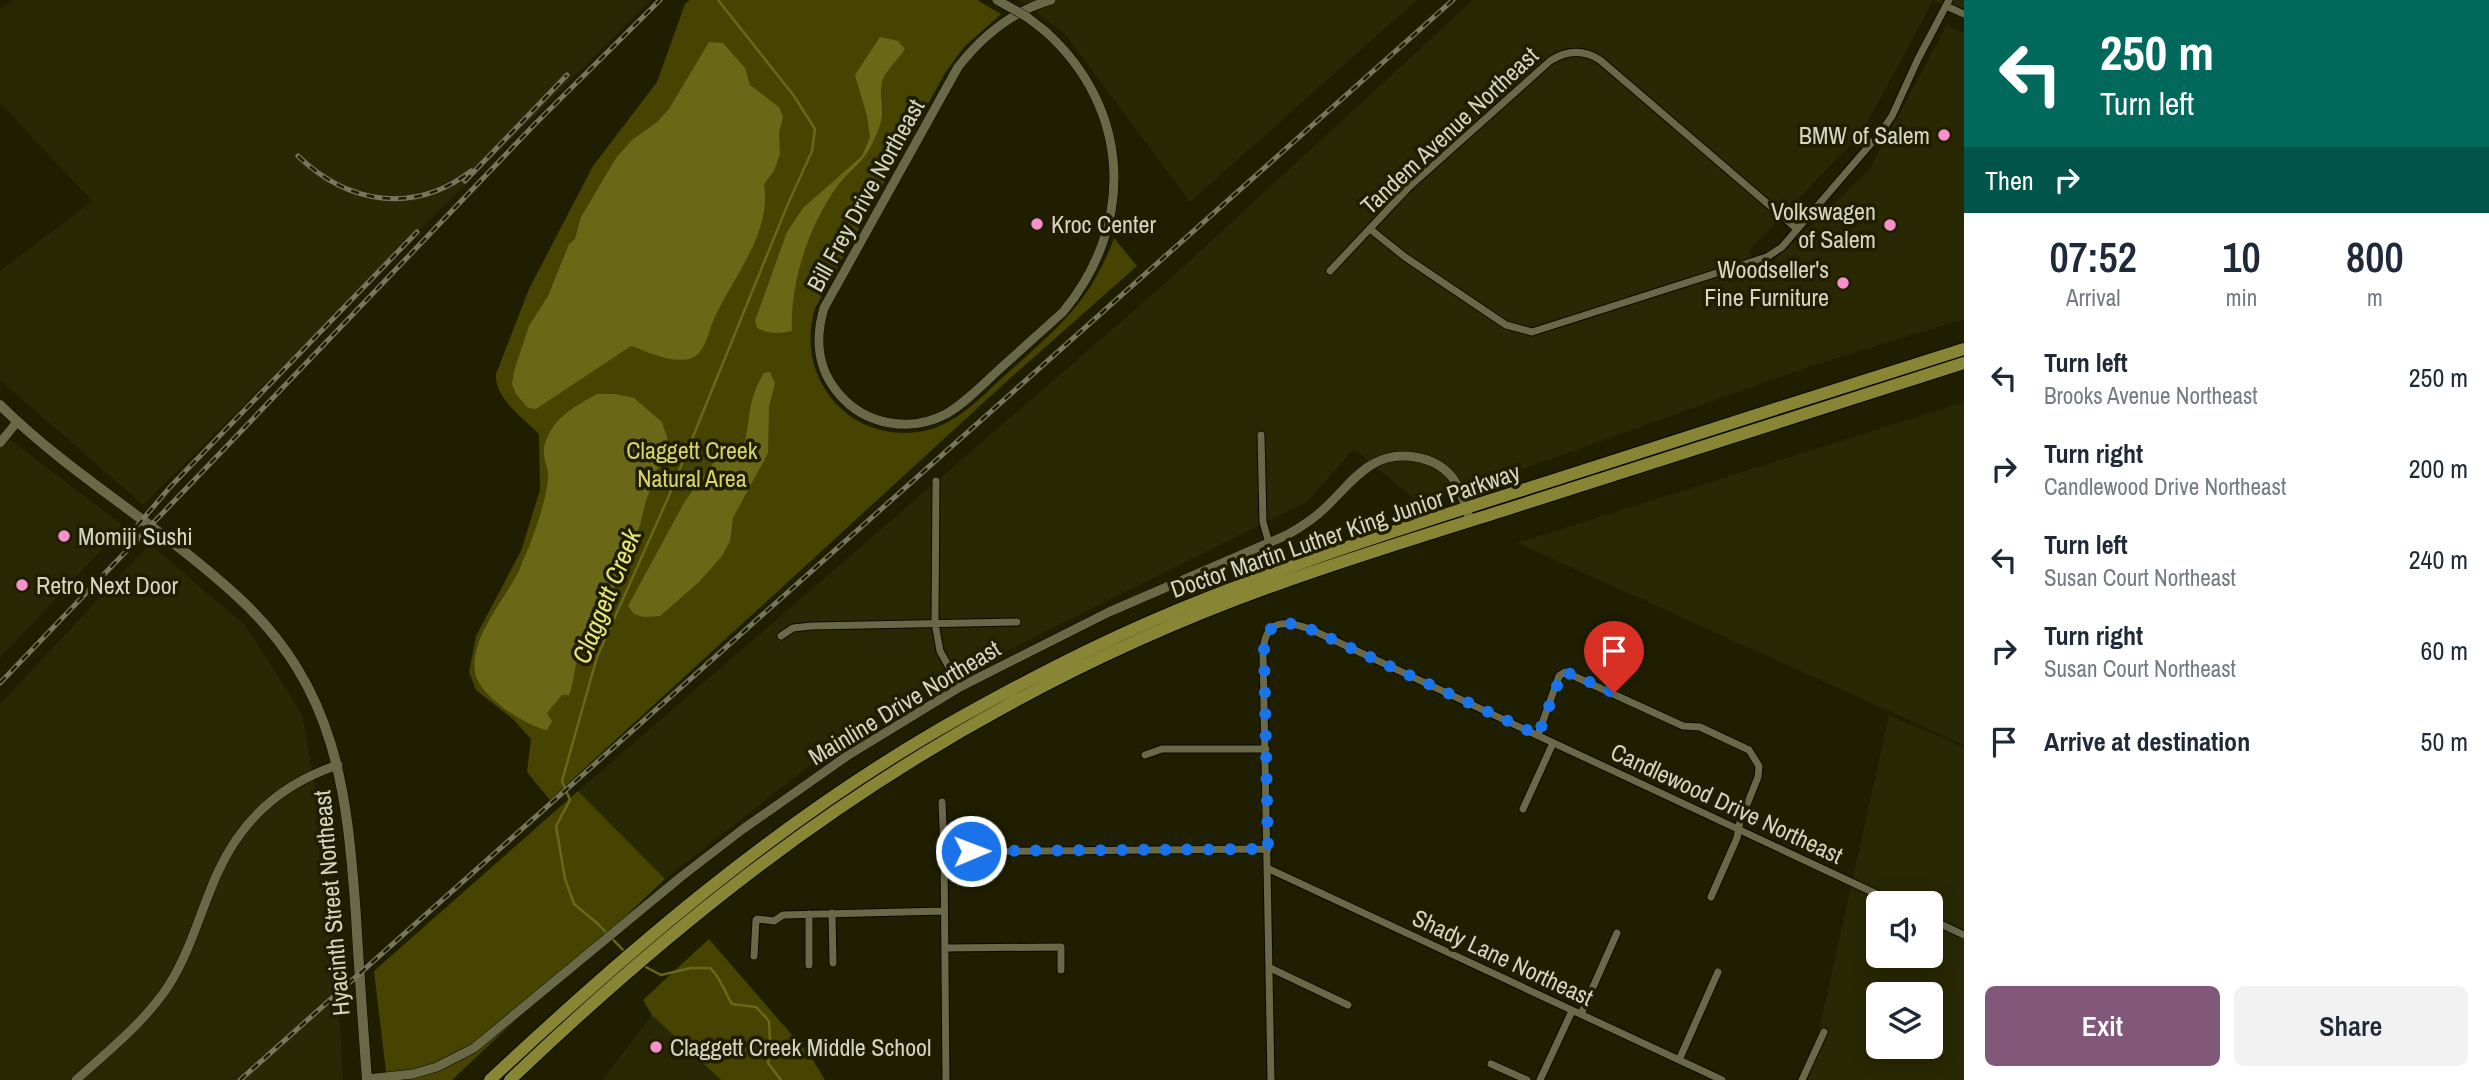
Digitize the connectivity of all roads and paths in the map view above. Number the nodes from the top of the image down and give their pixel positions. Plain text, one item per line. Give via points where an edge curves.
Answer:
1 (997, 0) edge
2 (1051, 0) edge
3 (1948, 3) edge
4 (1964, 14) edge
5 (1370, 229) junction
6 (1797, 229) junction
7 (1330, 271) dead end
8 (1964, 349) edge
9 (1964, 365) edge
10 (0, 405) edge
11 (17, 422) junction
12 (1261, 435) dead end
13 (0, 443) edge
14 (936, 481) dead end
15 (1466, 508) junction
16 (1470, 521) junction
17 (1269, 543) junction
18 (1017, 622) dead end
19 (935, 624) junction
20 (781, 635) dead end
21 (960, 687) junction
22 (1538, 735) junction
23 (1553, 743) junction
24 (1266, 749) junction
25 (1145, 755) dead end
26 (338, 765) junction
27 (942, 802) dead end
28 (1523, 809) dead end
29 (1739, 829) junction
30 (1268, 849) junction
31 (944, 852) junction
32 (1269, 869) junction
33 (1871, 891) edge
34 (1711, 897) dead end
35 (944, 911) junction
36 (832, 913) junction
37 (809, 914) junction
38 (1943, 925) edge
39 (1617, 933) dead end
40 (1964, 935) edge
41 (653, 941) junction
42 (945, 948) junction
43 (754, 957) dead end
44 (833, 963) dead end
45 (809, 965) dead end
46 (1270, 968) junction
47 (1061, 970) dead end
48 (1718, 972) dead end
49 (614, 974) junction
50 (1348, 1005) dead end
51 (1572, 1010) junction
52 (1581, 1014) junction
53 (1824, 1032) dead end
54 (1679, 1060) junction
55 (1491, 1064) dead end
56 (367, 1079) edge
57 (76, 1080) edge
58 (490, 1080) edge
59 (510, 1080) edge
60 (946, 1080) edge
61 (1271, 1080) edge
62 (1527, 1080) edge
63 (1541, 1080) edge
64 (1722, 1080) edge
65 (1802, 1080) edge

1 - 2 street, Bill Frey Drive Northeast, bridge via 1027,17 1045,31 1075,62 1093,91 1114,161 1106,235 1063,312 947,413 916,424 886,423 850,406 835,390 823,366 818,340 824,308 965,59 1004,22 1034,6
3 - 4 street
3 - 6 street via 1892,116
5 - 6 street via 1502,323 1532,332 1767,257
5 - 6 street, Tandem Avenue Northeast via 1408,188 1550,61 1577,51 1600,60
5 - 7 street, Tandem Avenue Northeast
8 - 15 highway, Doctor Martin Luther King Junior Parkway
9 - 16 highway, Doctor Martin Luther King Junior Parkway
10 - 11 main road, Hyacinth Street Northeast
11 - 13 street
11 - 26 main road, Hyacinth Street Northeast via 256,614 289,655 312,695
12 - 17 street via 1263,522
14 - 19 street
15 - 16 street, Mainline Drive Northeast
15 - 17 street, Mainline Drive Northeast via 1441,467 1422,458 1396,456 1374,463 1305,525
15 - 41 highway, Doctor Martin Luther King Junior Parkway via 1214,596 1026,682 934,732 819,806 733,868
16 - 41 highway, Doctor Martin Luther King Junior Parkway via 1264,589 1129,645 1023,697 834,811
17 - 21 street, Mainline Drive Northeast via 1109,612
18 - 19 street
19 - 20 street via 802,626
19 - 21 street via 940,650
21 - 56 street, Mainline Drive Northeast via 787,797 699,862 493,1034 456,1059 413,1074
22 - 23 street, Candlewood Drive Northeast
22 - 24 street, Candlewood Drive Northeast via 1310,629 1288,623 1274,626 1264,648
22 - 29 street via 1563,673 1683,726 1712,732 1749,750 1758,763 1758,777
23 - 28 street
23 - 29 street, Candlewood Drive Northeast
24 - 25 street via 1162,749
24 - 30 street
26 - 56 main road, Hyacinth Street Northeast via 351,845
26 - 57 street via 292,785 248,824 224,861 170,983 148,1014
27 - 31 street
29 - 33 street, Candlewood Drive Northeast
29 - 34 street
30 - 31 street
30 - 32 street
31 - 35 street
32 - 46 street
32 - 51 street, Shady Lane Northeast
35 - 36 street
35 - 42 street
36 - 37 street
36 - 44 street
37 - 43 street via 756,920
37 - 45 street
38 - 40 street
39 - 52 street
41 - 49 highway, Doctor Martin Luther King Junior Parkway
42 - 47 street via 1061,947
42 - 60 street
46 - 50 street
46 - 61 street
48 - 54 street
49 - 58 highway, Doctor Martin Luther King Junior Parkway
49 - 59 highway, Doctor Martin Luther King Junior Parkway
51 - 52 street, Shady Lane Northeast
51 - 63 street
52 - 54 street, Shady Lane Northeast
53 - 65 street
54 - 64 street, Shady Lane Northeast
55 - 62 street

